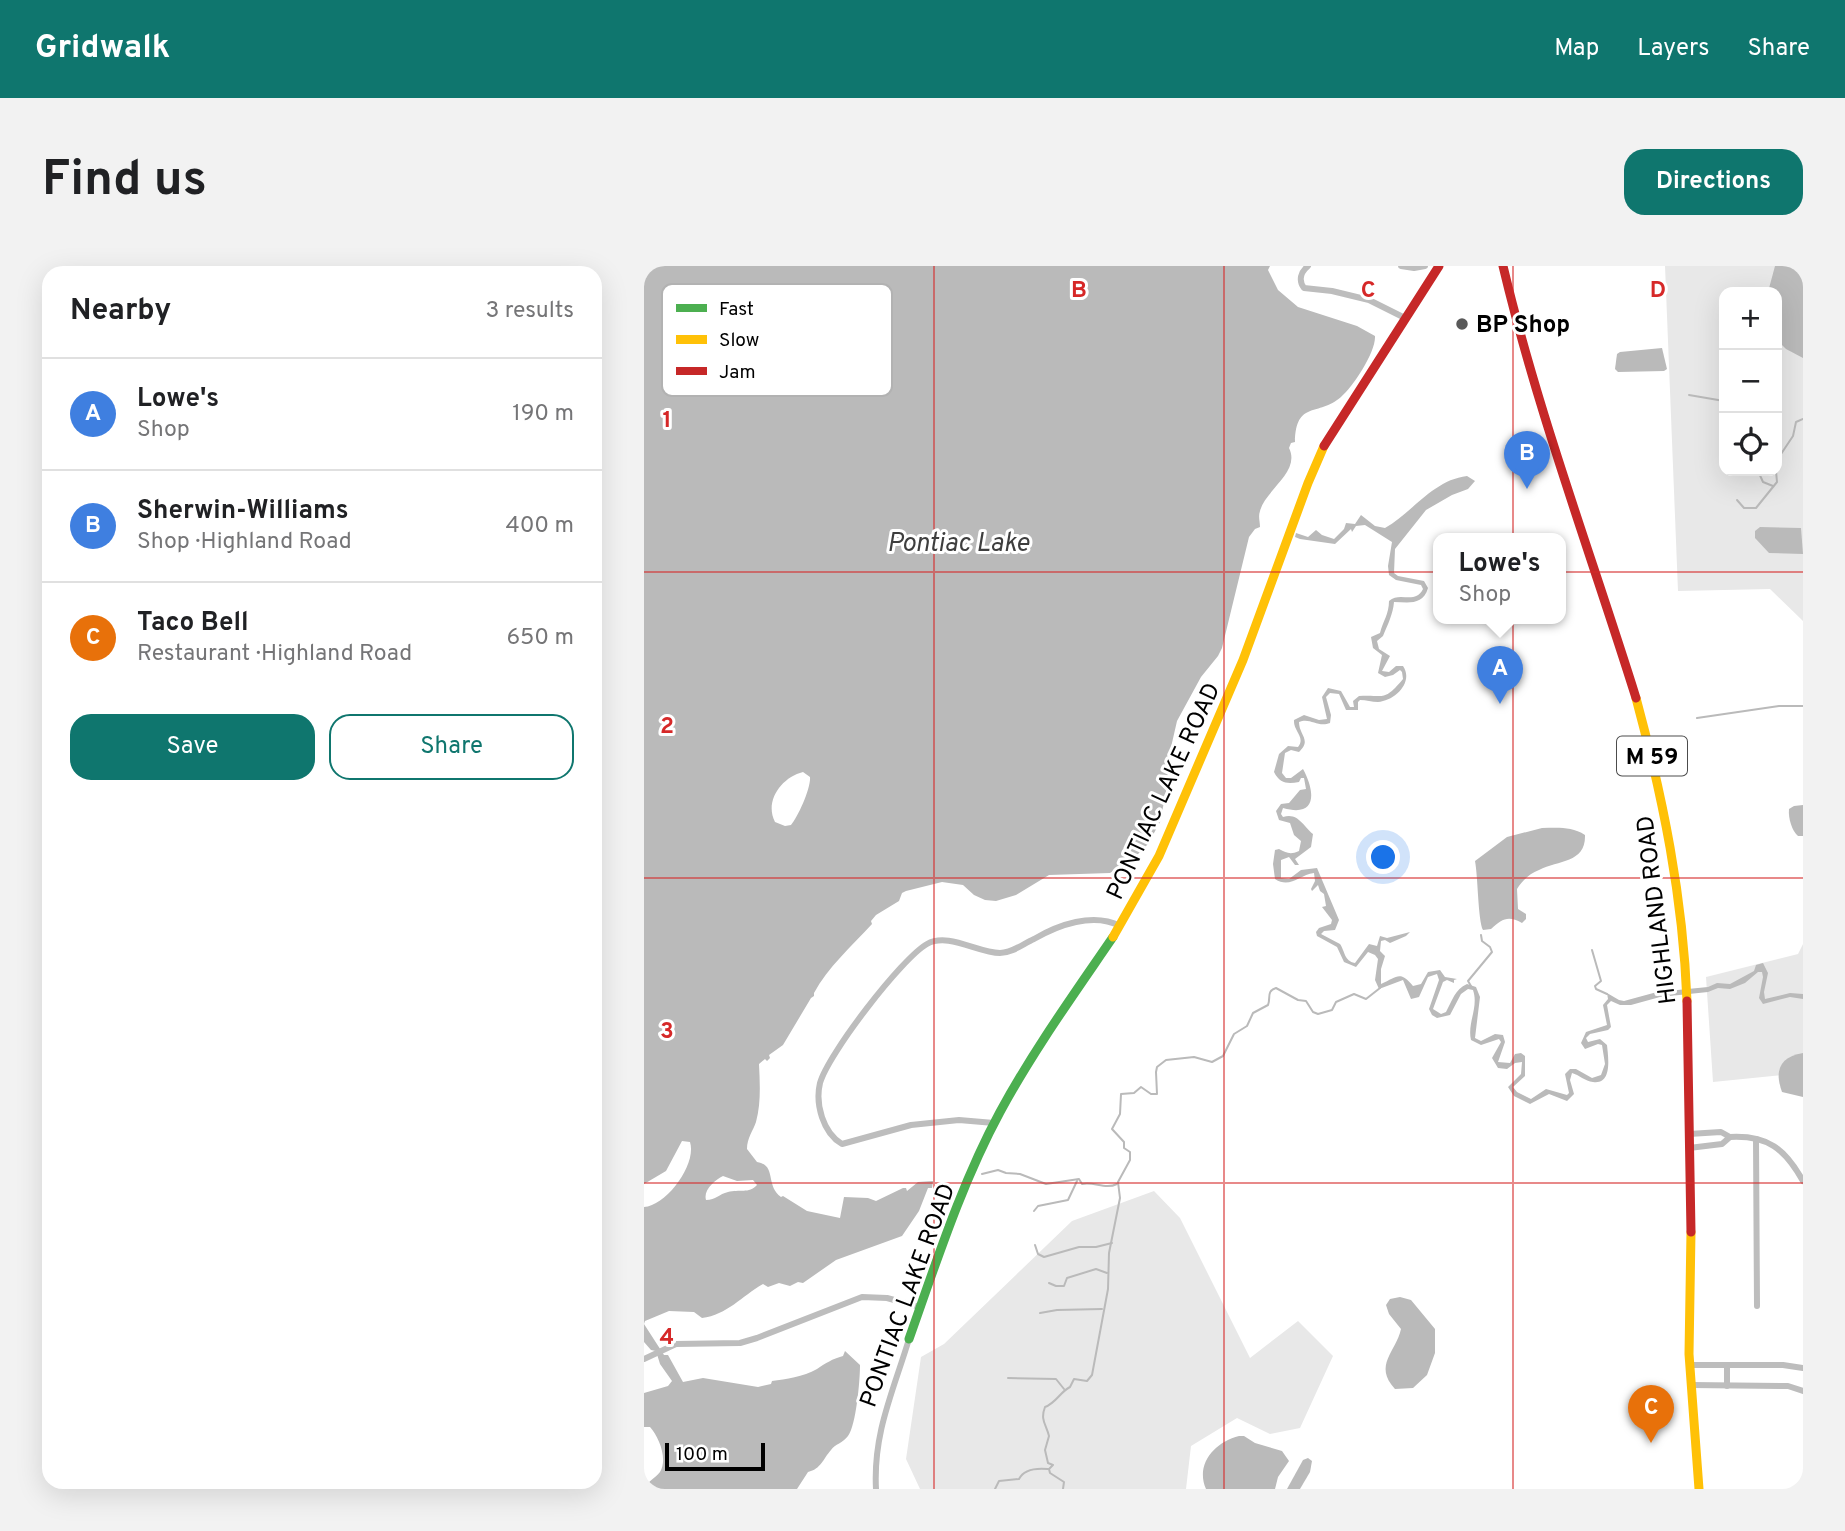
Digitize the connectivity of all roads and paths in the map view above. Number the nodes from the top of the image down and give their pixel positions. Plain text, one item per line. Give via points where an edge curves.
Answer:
1 (1308, 266) edge
2 (1401, 266) edge
3 (1425, 266) edge
4 (1503, 266) edge
5 (1437, 269) edge
6 (1405, 318) junction
7 (1120, 926) junction
8 (994, 1123) junction
9 (1689, 1134) junction
10 (1730, 1137) junction
11 (1756, 1139) junction
12 (1689, 1148) junction
13 (1803, 1181) edge
14 (1756, 1306) dead end
15 (920, 1307) junction
16 (909, 1339) joint
17 (644, 1359) edge
18 (1727, 1365) junction
19 (1690, 1366) junction
20 (1803, 1368) edge
21 (1690, 1385) junction
22 (1727, 1386) junction
23 (1803, 1391) edge
24 (876, 1489) edge
25 (1699, 1489) edge

1 - 6 street via 1301,278 1304,288 1369,300
2 - 3 street
3 - 5 street
4 - 9 main road, HIGHLAND ROAD / M 59 via 1528,368 1651,752 1675,869 1685,964
5 - 6 main road, PONTIAC LAKE ROAD
6 - 7 main road, PONTIAC LAKE ROAD via 1322,451 1203,756 1159,856
7 - 8 main road, PONTIAC LAKE ROAD via 1035,1050
7 - 8 street via 1105,921 1069,923 1001,954 940,940 929,942 855,1024 820,1084 822,1117 842,1144 923,1123
8 - 15 main road, PONTIAC LAKE ROAD via 956,1208
9 - 10 street via 1721,1132
9 - 12 main road, HIGHLAND ROAD / M 59
10 - 11 street
10 - 12 street via 1722,1144
11 - 13 street via 1779,1149
11 - 14 street
12 - 19 main road, HIGHLAND ROAD / M 59
15 - 16 main road, PONTIAC LAKE ROAD
15 - 17 street via 862,1297 740,1343 687,1342
16 - 24 street, PONTIAC LAKE ROAD via 878,1434
18 - 19 street
18 - 20 street
18 - 22 street
19 - 21 main road, HIGHLAND ROAD / M 59
21 - 22 street
21 - 25 main road, HIGHLAND ROAD / M 59
22 - 23 street via 1788,1386

